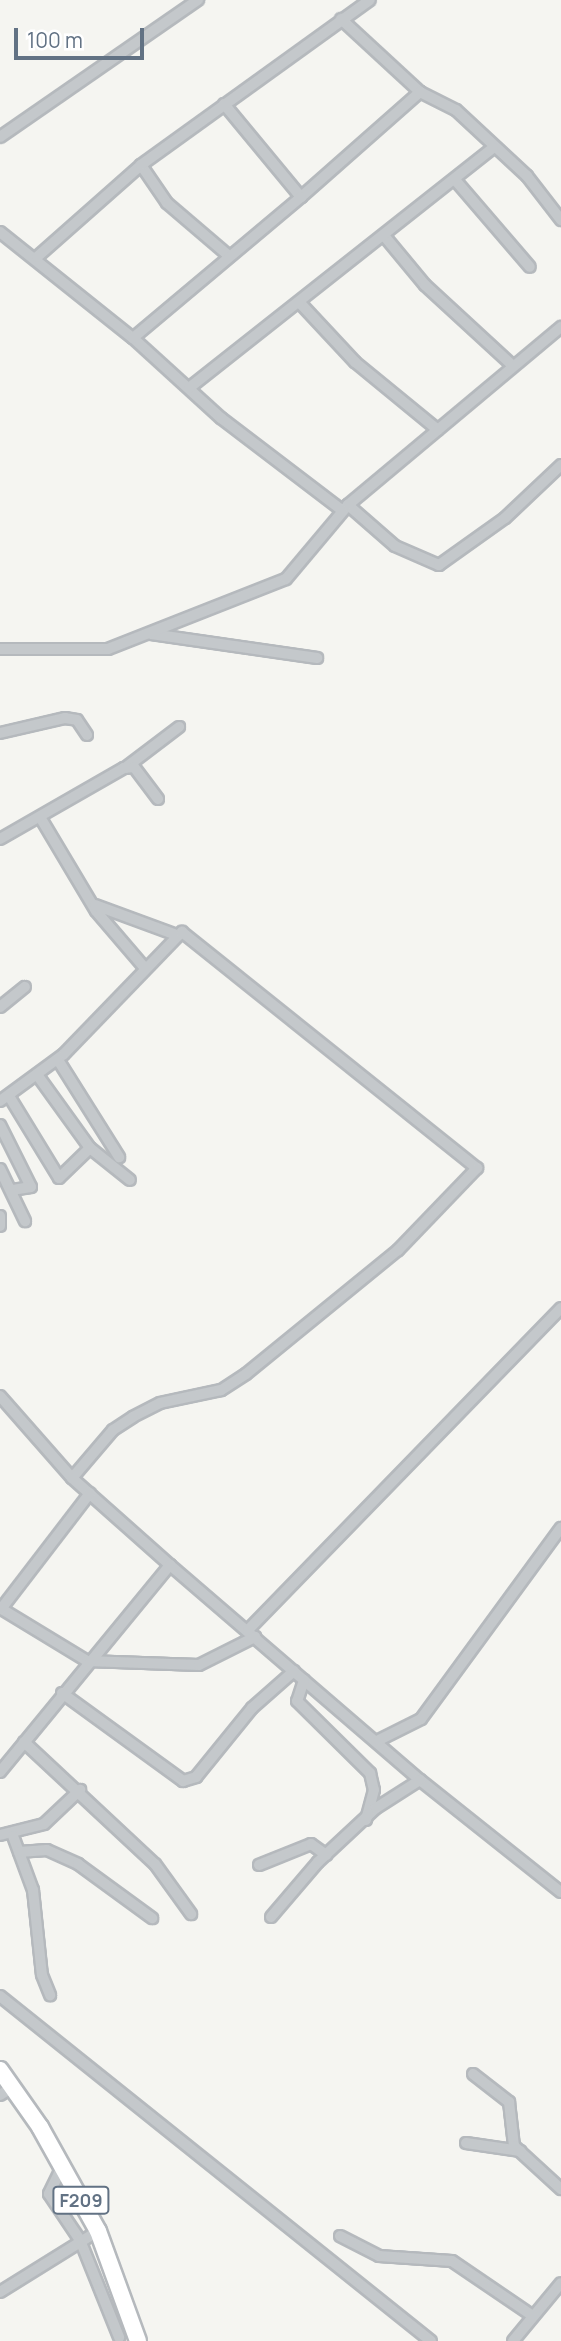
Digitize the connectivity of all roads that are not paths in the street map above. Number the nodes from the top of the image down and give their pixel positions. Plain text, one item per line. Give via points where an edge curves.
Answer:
1 (198, 0) edge
2 (370, 0) edge
3 (341, 19) junction
4 (420, 92) junction
5 (224, 104) junction
6 (0, 136) edge
7 (493, 148) junction
8 (141, 165) junction
9 (456, 181) junction
10 (301, 197) junction
11 (561, 219) edge
12 (0, 232) edge
13 (386, 238) junction
14 (229, 256) junction
15 (37, 257) junction
16 (530, 267) dead end
17 (300, 303) junction
18 (561, 327) edge
19 (133, 338) junction
20 (512, 365) junction
21 (189, 388) junction
22 (438, 430) junction
23 (561, 465) edge
24 (345, 508) junction
25 (147, 634) junction
26 (0, 649) edge
27 (317, 658) dead end
28 (179, 727) dead end
29 (0, 733) edge
30 (87, 735) dead end
31 (124, 768) junction
32 (158, 799) dead end
33 (40, 817) junction
34 (0, 839) edge
35 (95, 905) junction
36 (174, 934) junction
37 (144, 967) junction
38 (25, 987) dead end
39 (0, 1007) edge
40 (58, 1060) junction
41 (38, 1076) junction
42 (4, 1098) edge
43 (0, 1125) edge
44 (90, 1148) junction
45 (119, 1157) dead end
46 (0, 1169) edge
47 (131, 1180) dead end
48 (11, 1190) junction
49 (0, 1216) edge
50 (25, 1221) dead end
51 (0, 1226) edge
52 (561, 1308) edge
53 (0, 1396) edge
54 (72, 1478) junction
55 (90, 1493) junction
56 (561, 1528) edge
57 (170, 1565) junction
58 (1, 1608) edge
59 (251, 1633) junction
60 (87, 1661) junction
61 (294, 1671) junction
62 (304, 1680) junction
63 (62, 1693) junction
64 (379, 1740) junction
65 (24, 1742) junction
66 (0, 1772) edge
67 (420, 1780) junction
68 (80, 1790) junction
69 (366, 1821) junction
70 (0, 1835) edge
71 (13, 1836) junction
72 (19, 1852) junction
73 (326, 1855) junction
74 (259, 1865) dead end
75 (561, 1892) edge
76 (191, 1914) dead end
77 (271, 1917) dead end
78 (152, 1918) dead end
79 (50, 1995) dead end
80 (0, 1996) edge
81 (0, 2070) edge
82 (473, 2074) dead end
83 (6, 2091) edge
84 (466, 2143) dead end
85 (520, 2152) junction
86 (62, 2165) junction
87 (561, 2189) edge
88 (98, 2231) junction
89 (340, 2236) dead end
90 (80, 2240) junction
91 (561, 2283) edge
92 (0, 2292) edge
93 (533, 2316) junction
94 (126, 2338) edge
95 (431, 2341) edge
96 (513, 2341) edge

1 - 6 street
2 - 3 street
3 - 4 street
3 - 5 street
4 - 7 street via 456,110
4 - 10 street
5 - 8 street
5 - 10 street
7 - 9 street
7 - 11 street via 527,176
8 - 14 street via 167,203
8 - 15 street
9 - 13 street
9 - 16 street
10 - 14 street
12 - 15 street
13 - 17 street
13 - 20 street via 425,285
14 - 19 street
15 - 19 street
17 - 21 street
17 - 22 street via 355,362
18 - 20 street
19 - 21 street
20 - 22 street
21 - 24 street
22 - 24 street
23 - 24 street via 505,518 439,565 395,547
24 - 25 street via 286,579
25 - 26 street via 100,650
25 - 27 street
28 - 31 street
29 - 30 street via 65,718 77,720
31 - 32 street via 134,767
31 - 33 street
33 - 34 street
33 - 35 street
35 - 36 street
35 - 37 street
36 - 37 street
36 - 54 street via 189,934 264,1003 477,1168 398,1250 246,1374 221,1390 160,1403 133,1417 113,1430
37 - 40 street
38 - 39 street
40 - 41 street
40 - 45 street
41 - 42 street
41 - 44 street
42 - 44 street via 59,1178
43 - 48 street via 31,1187
44 - 47 street
46 - 48 street
48 - 50 street
49 - 51 street
52 - 59 street
53 - 54 street
54 - 55 street
55 - 57 street
55 - 58 street
56 - 64 street via 421,1719
57 - 59 street
57 - 60 street
58 - 60 street
59 - 60 street via 199,1665
59 - 61 street
60 - 63 street
61 - 62 street
61 - 63 street via 253,1708 197,1777 183,1782
62 - 64 street
62 - 69 street via 297,1701 370,1773 374,1790
63 - 65 street
64 - 67 street
65 - 66 street
65 - 68 street
67 - 69 street
67 - 75 street
68 - 71 street via 44,1824
68 - 76 street via 155,1864
69 - 73 street
70 - 71 street
71 - 72 street
72 - 78 street via 47,1850 78,1864
72 - 79 street via 33,1890 42,1975
73 - 74 street via 311,1844
73 - 77 street
80 - 95 street
81 - 83 main road, F209
82 - 85 street via 509,2102
83 - 86 main road, F209
84 - 85 street
85 - 87 street
86 - 88 main road, F209
86 - 90 street via 49,2193
88 - 90 street
88 - 94 main road, F209
89 - 93 street via 379,2256 452,2261
90 - 92 street
90 - 94 street
91 - 93 street
93 - 96 street

